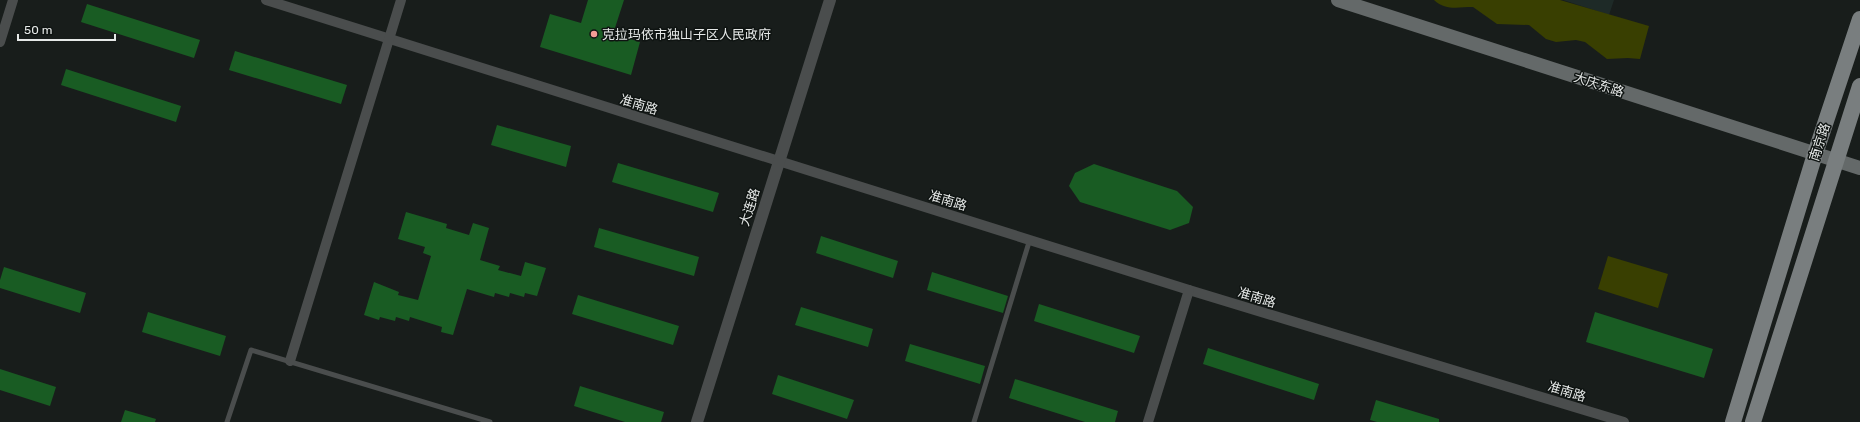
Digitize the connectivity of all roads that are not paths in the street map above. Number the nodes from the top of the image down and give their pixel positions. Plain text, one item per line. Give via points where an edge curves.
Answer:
1 (13, 0) edge
2 (266, 0) edge
3 (401, 0) edge
4 (830, 0) edge
5 (1338, 0) edge
6 (1860, 19) edge
7 (389, 39) junction
8 (0, 42) edge
9 (1860, 86) edge
10 (1815, 154) junction
11 (1837, 161) junction
12 (778, 162) junction
13 (1860, 168) edge
14 (1030, 239) junction
15 (1189, 290) junction
16 (290, 361) junction
17 (227, 422) edge
18 (490, 422) edge
19 (697, 422) edge
20 (974, 422) edge
21 (1148, 422) edge
22 (1624, 422) edge
23 (1733, 422) edge
24 (1753, 422) edge

1 - 8 street
2 - 7 street, 准南路
3 - 7 street
4 - 12 street, 大连路
5 - 10 main road, 大庆东路
6 - 10 main road, 南京路
7 - 12 street, 准南路
7 - 16 street
9 - 11 main road, 南京路
10 - 11 main road, 大庆东路
10 - 23 main road, 南京路
11 - 13 main road, 大庆东路
11 - 24 main road, 南京路
12 - 14 street, 准南路
12 - 19 street, 大连路
14 - 15 street, 准南路
14 - 20 lane
15 - 21 street
15 - 22 street, 准南路
16 - 17 lane via 251,350
16 - 18 lane

